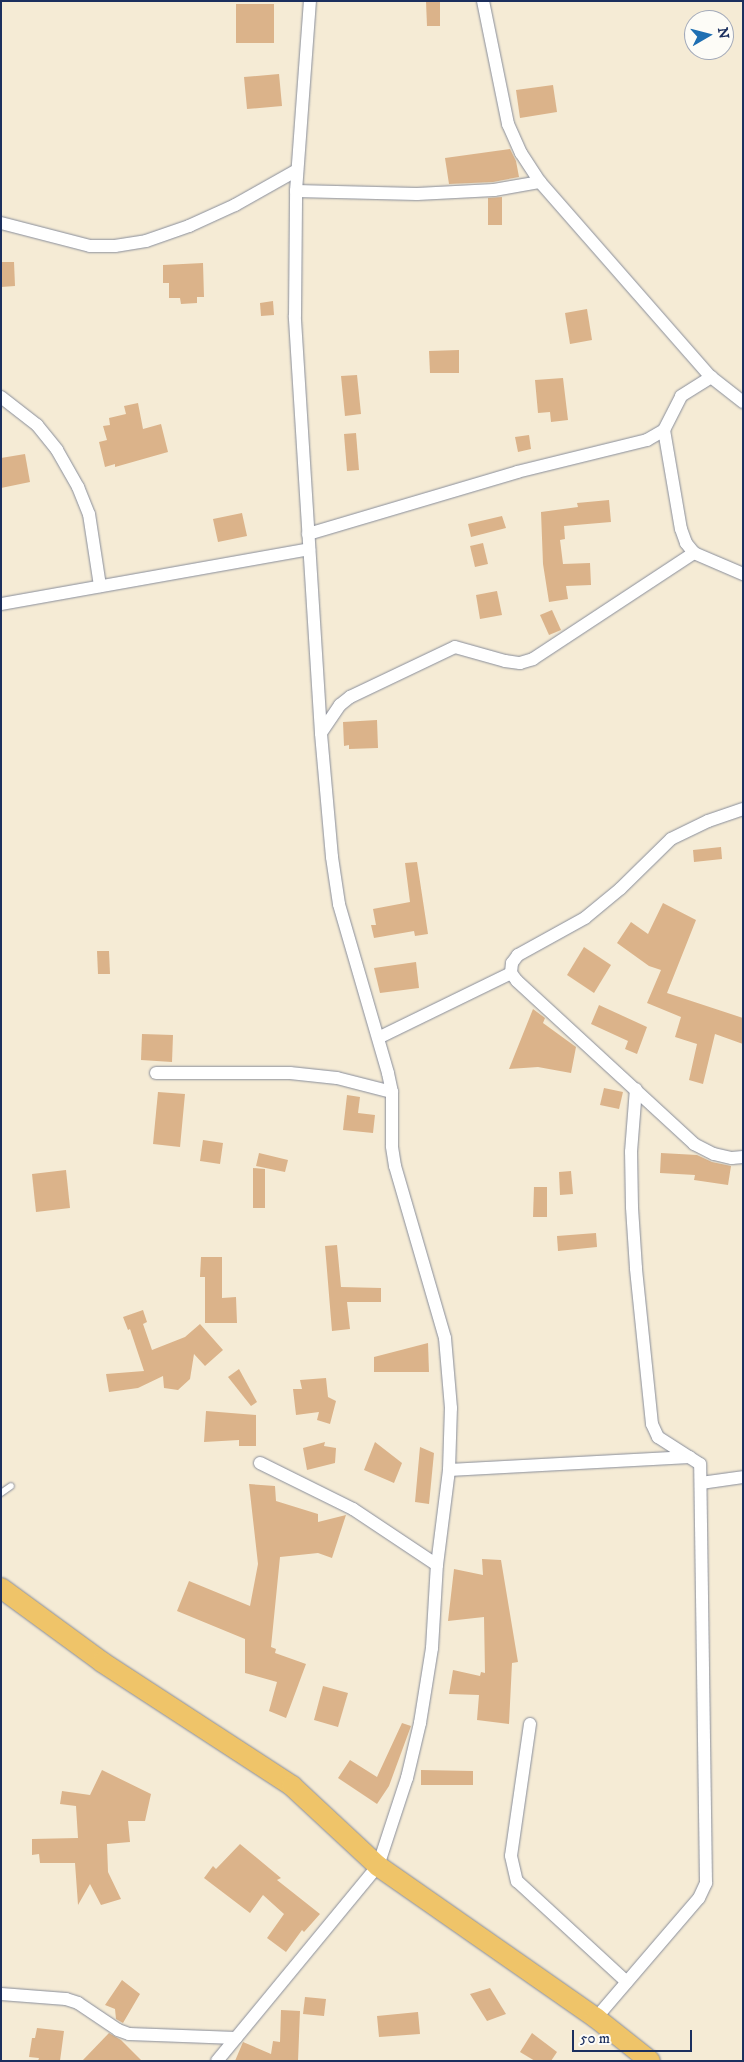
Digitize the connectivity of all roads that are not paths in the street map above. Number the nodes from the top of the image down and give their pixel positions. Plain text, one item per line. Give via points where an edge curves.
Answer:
1 (310, 1) edge
2 (483, 1) edge
3 (297, 170) junction
4 (540, 182) junction
5 (296, 191) junction
6 (1, 223) edge
7 (711, 377) junction
8 (1, 397) edge
9 (743, 402) edge
10 (664, 430) junction
11 (308, 534) junction
12 (309, 549) junction
13 (694, 553) junction
14 (743, 574) edge
15 (100, 586) junction
16 (1, 604) edge
17 (321, 733) junction
18 (743, 809) edge
19 (511, 973) junction
20 (380, 1037) junction
21 (156, 1073) dead end
22 (636, 1089) junction
23 (392, 1092) junction
24 (743, 1157) edge
25 (690, 1457) junction
26 (260, 1463) dead end
27 (449, 1470) junction
28 (743, 1477) edge
29 (702, 1483) junction
30 (11, 1486) dead end
31 (1, 1493) edge
32 (437, 1565) junction
33 (1, 1588) edge
34 (530, 1724) dead end
35 (378, 1866) junction
36 (627, 1982) junction
37 (1, 1994) edge
38 (596, 2018) junction
39 (236, 2038) junction
40 (217, 2061) edge
41 (650, 2061) edge

1 - 3 street
2 - 4 street via 508,124 521,153
3 - 5 street
3 - 6 street via 235,205 146,241 90,246
4 - 5 street via 494,190 417,194
4 - 7 street
5 - 11 street via 295,316
7 - 9 street
7 - 10 street via 681,396
8 - 15 street via 37,425 78,487 89,514
10 - 11 street via 647,440 517,472
10 - 13 street via 681,529
11 - 12 street
12 - 15 street
12 - 17 street
13 - 14 street
13 - 17 street via 533,659 520,663 505,661 455,647 350,697 340,705
15 - 16 street
17 - 20 street via 332,857 340,904
18 - 19 street via 671,839 585,918 518,955 512,963
19 - 20 street
19 - 22 street
20 - 23 street
21 - 23 street via 290,1073 337,1078
22 - 24 street via 694,1144 714,1154
22 - 25 street via 631,1152 632,1207 652,1424 658,1437
23 - 27 street via 395,1166 445,1338 451,1408
25 - 27 street
25 - 29 street via 700,1464
26 - 32 street via 353,1509
27 - 32 street
28 - 29 street
29 - 36 street via 706,1882 700,1898
30 - 31 lane
32 - 35 street via 432,1648 420,1723 407,1778
33 - 35 main road via 102,1662 292,1786
34 - 36 street via 511,1856 518,1881
35 - 38 main road
35 - 39 street
36 - 38 street
37 - 39 street via 66,1999 129,2034
38 - 41 main road
39 - 40 street

